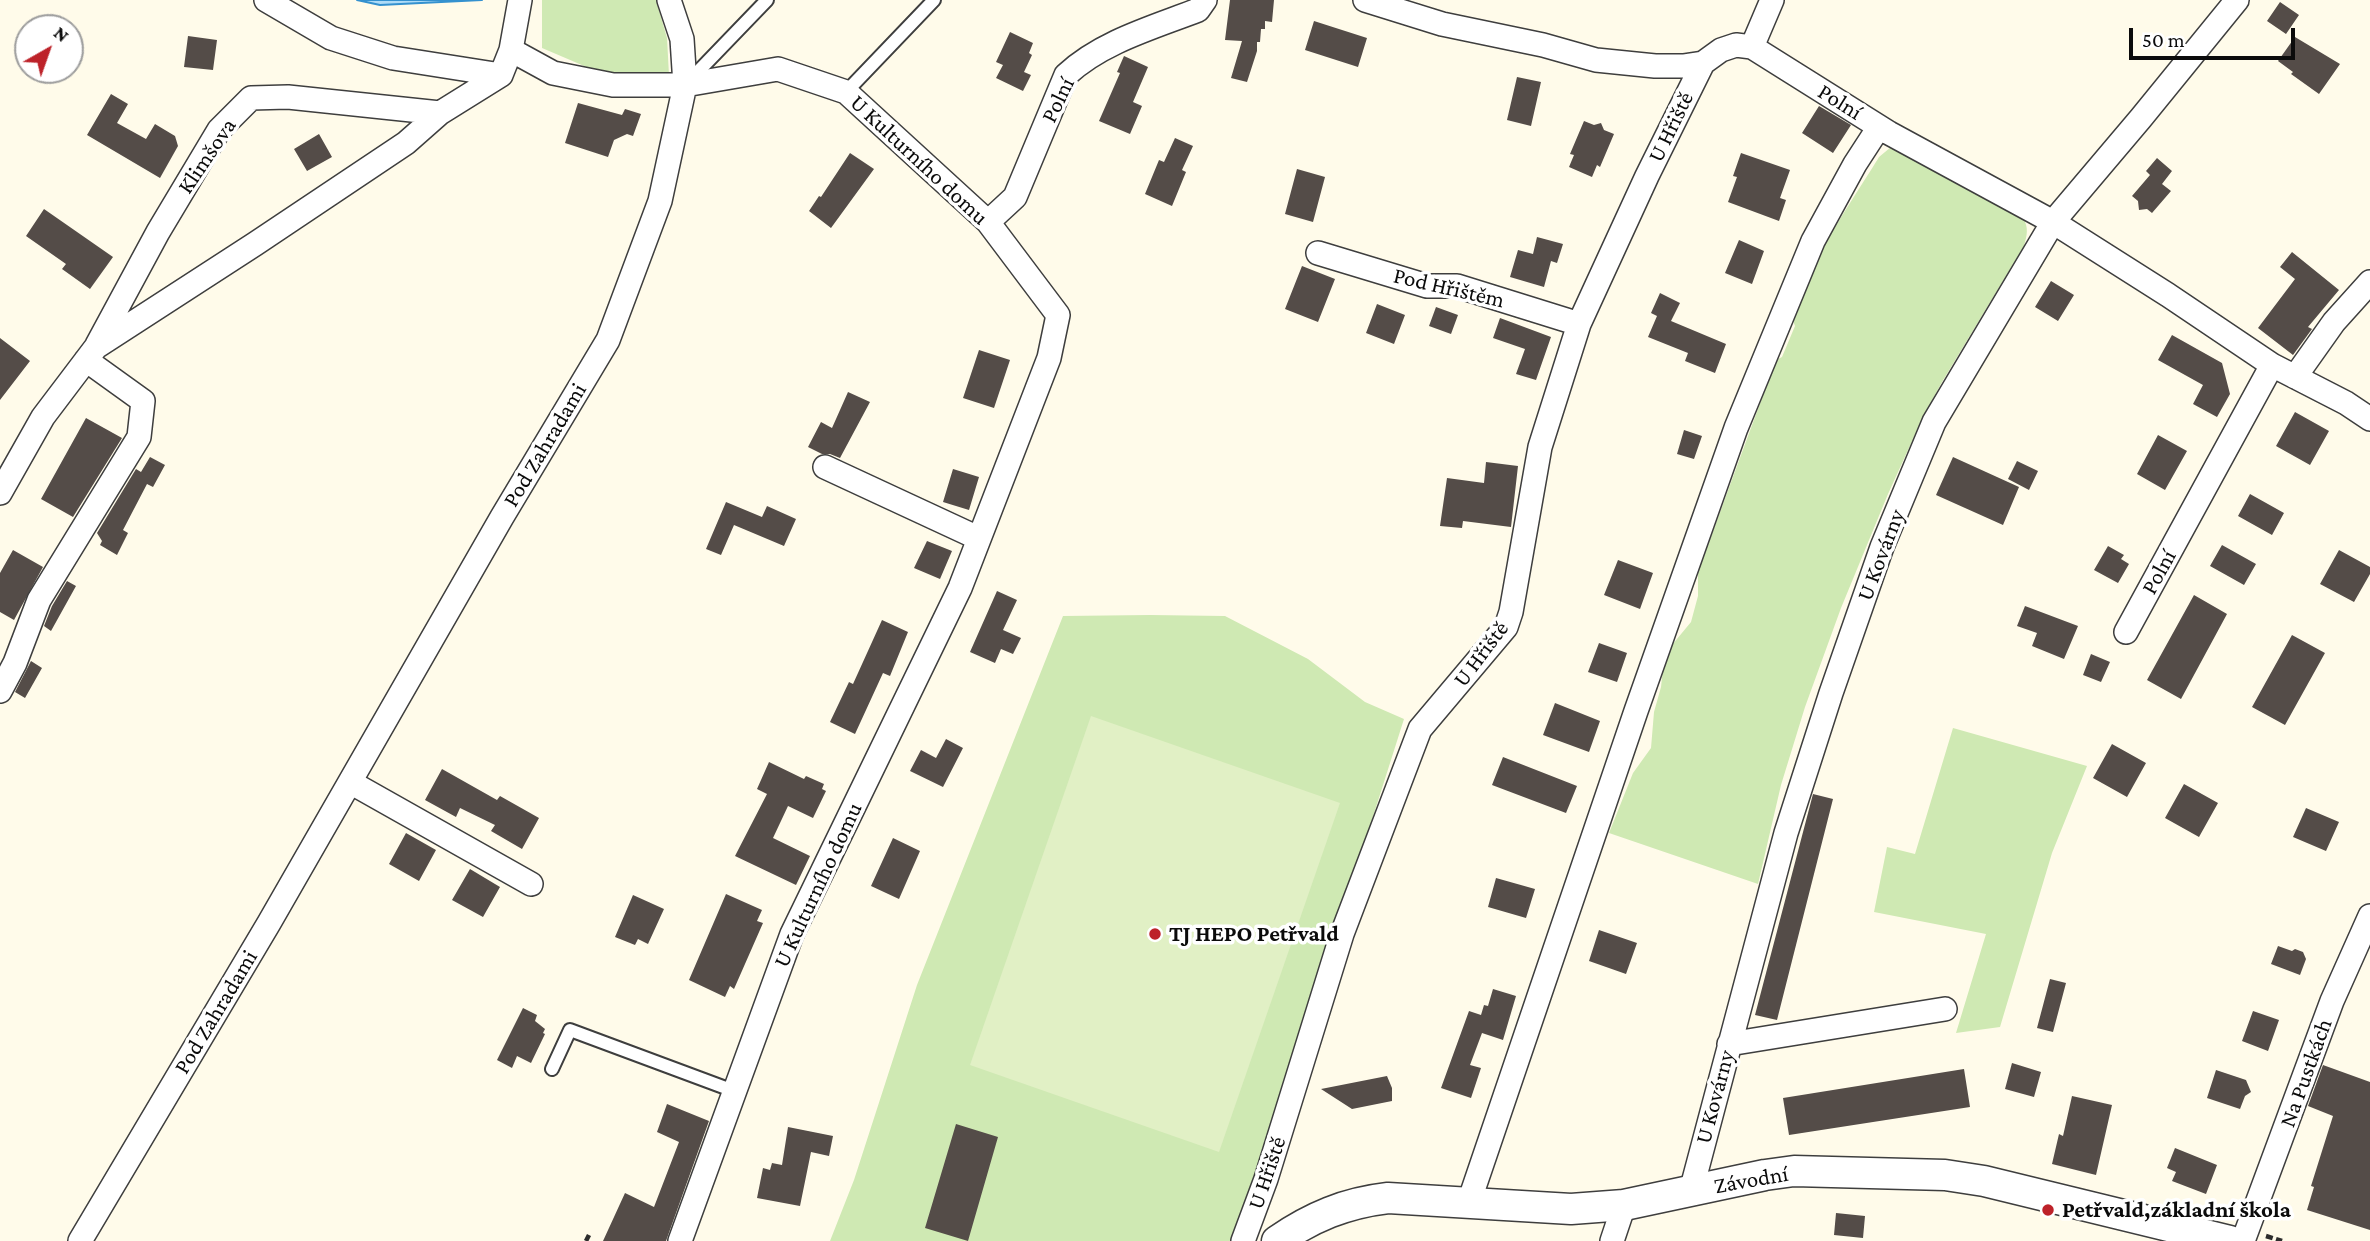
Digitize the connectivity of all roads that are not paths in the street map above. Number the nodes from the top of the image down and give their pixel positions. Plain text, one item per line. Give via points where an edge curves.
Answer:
1 (266, 0) edge
2 (520, 0) edge
3 (669, 0) edge
4 (766, 0) edge
5 (934, 0) edge
6 (1205, 0) edge
7 (1365, 0) edge
8 (1772, 0) edge
9 (2237, 0) edge
10 (1752, 47) junction
11 (511, 50) junction
12 (1703, 63) junction
13 (501, 75) junction
14 (685, 85) junction
15 (846, 92) junction
16 (440, 113) junction
17 (1879, 127) junction
18 (988, 222) junction
19 (2053, 222) junction
20 (1318, 253) dead end
21 (2370, 282) edge
22 (1579, 324) junction
23 (91, 354) junction
24 (2272, 365) junction
25 (2295, 377) junction
26 (2370, 419) edge
27 (825, 467) dead end
28 (0, 493) edge
29 (978, 538) junction
30 (2126, 632) dead end
31 (0, 691) edge
32 (350, 782) junction
33 (531, 884) dead end
34 (2370, 916) edge
35 (1945, 1009) dead end
36 (1729, 1044) junction
37 (552, 1069) dead end
38 (734, 1091) junction
39 (1691, 1191) junction
40 (1469, 1202) junction
41 (1624, 1205) junction
42 (2240, 1238) edge
43 (80, 1241) edge
44 (680, 1241) edge
45 (1243, 1241) edge
46 (1276, 1241) edge
47 (1612, 1241) edge

1 - 13 street via 331,38 393,58
2 - 11 street
3 - 14 street, Pod Zahradami via 682,39
4 - 14 lane
5 - 15 lane
6 - 18 street, Polní via 1198,10 1130,36 1066,75 1015,197
7 - 12 street via 1442,24 1596,60 1655,66
8 - 10 street
9 - 19 street, U Kovárny
10 - 12 street via 1721,50
10 - 17 street, Polní
11 - 13 street
11 - 14 street, U Kulturního domu via 553,73 613,85
12 - 22 street, U Hřiště
13 - 16 street, Klimšova
14 - 15 street, U Kulturního domu via 778,69
14 - 32 street, Pod Zahradami via 660,201 608,340
15 - 18 street, U Kulturního domu
16 - 23 street, Klimšova via 406,143
16 - 23 street, Klimšova via 288,96 251,98 219,130
17 - 19 street, Polní
17 - 40 street via 1813,241 1736,428
18 - 29 street, U Kulturního domu via 1058,315 1049,358
19 - 24 street, Polní
19 - 36 street, U Kovárny via 1934,422 1882,547 1786,833
20 - 22 street, Pod Hřištěm via 1427,286 1457,286
21 - 25 street
22 - 45 street, U Hřiště via 1540,447 1506,627 1420,729 1342,934
23 - 28 street, Klimšova via 43,417
23 - 31 street via 143,401 139,436 39,600
24 - 25 street, Polní
24 - 30 street, Polní
25 - 26 street, Polní
27 - 29 street
29 - 38 street, U Kulturního domu via 960,588 792,934
32 - 33 street
32 - 43 street, Pod Zahradami
34 - 42 street, Na Pustkách
35 - 36 street
36 - 39 street, U Kovárny
37 - 38 lane via 570,1030
38 - 44 street, U Kulturního domu
39 - 41 street, Závodní
39 - 42 street, Závodní via 1794,1171 1945,1175
40 - 41 street, Závodní via 1571,1209
40 - 46 street, Závodní via 1367,1200 1316,1216
41 - 47 street

